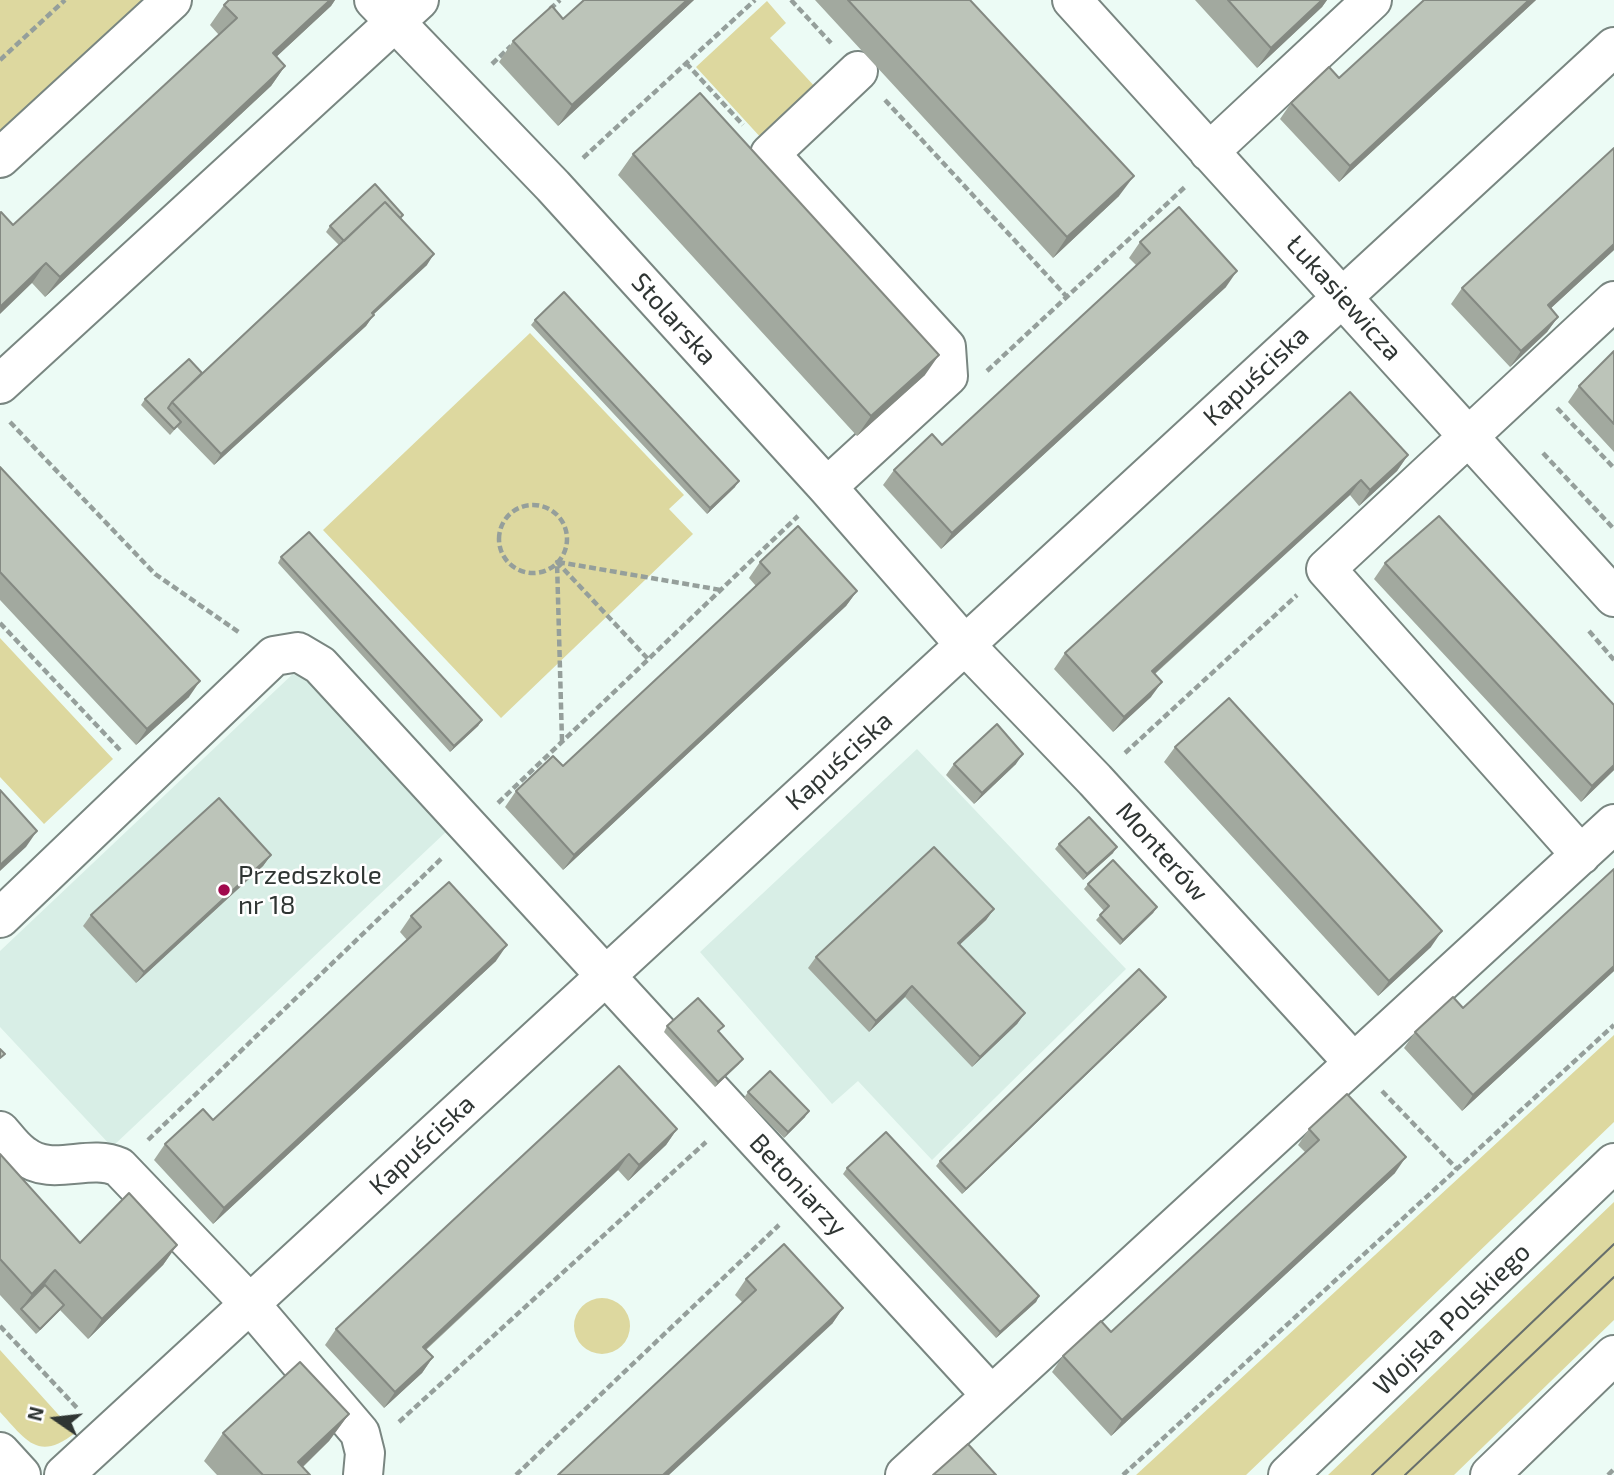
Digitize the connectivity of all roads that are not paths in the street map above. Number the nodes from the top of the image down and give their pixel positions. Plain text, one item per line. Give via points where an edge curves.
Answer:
1 (173, 0) edge
2 (1072, 0) edge
3 (1366, 2) edge
4 (396, 7) edge
5 (1614, 47) edge
6 (858, 71) road end
7 (0, 158) edge
8 (1200, 166) junction
9 (1342, 295) junction
10 (1614, 301) edge
11 (0, 384) edge
12 (1468, 435) junction
13 (827, 487) junction
14 (1614, 597) edge
15 (967, 646) junction
16 (1614, 824) edge
17 (1581, 855) junction
18 (0, 918) edge
19 (606, 974) junction
20 (1353, 1062) junction
21 (0, 1131) edge
22 (1614, 1163) edge
23 (251, 1305) junction
24 (1614, 1355) edge
25 (991, 1395) junction
26 (0, 1452) edge
27 (364, 1464) edge
28 (21, 1475) edge
29 (64, 1475) edge
30 (905, 1475) edge
31 (1288, 1475) edge
32 (1490, 1475) edge

1 - 7 street
2 - 8 street, Łukasiewicza
3 - 8 street
4 - 11 street
4 - 13 street, Stolarska via 463,91
5 - 9 street, Kapuściska
6 - 13 street via 770,154 946,347 948,376
8 - 9 street, Łukasiewicza
9 - 12 street, Łukasiewicza
9 - 15 street, Kapuściska
10 - 12 street
12 - 14 street, Łukasiewicza
12 - 17 street via 1326,569
13 - 15 street, Stolarska
15 - 19 street, Kapuściska
15 - 20 street, Monterów
16 - 17 street
17 - 20 street
18 - 19 street, Betoniarzy via 274,656 298,652 320,665
19 - 23 street, Kapuściska
19 - 25 street, Betoniarzy
20 - 25 street
21 - 23 street via 23,1156 41,1165 106,1161 119,1167
22 - 31 street, Wojska Polskiego
23 - 27 street via 359,1433
23 - 29 street, Kapuściska
24 - 32 street
25 - 30 street
26 - 28 street

